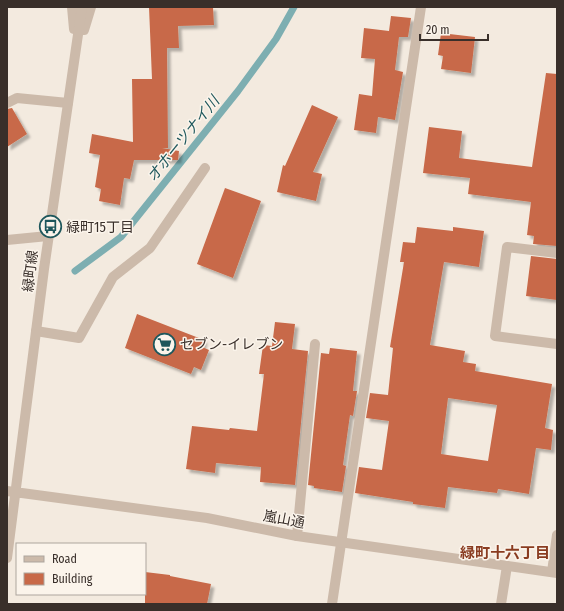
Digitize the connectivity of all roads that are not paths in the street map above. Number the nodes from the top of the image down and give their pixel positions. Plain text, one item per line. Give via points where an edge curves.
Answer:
1 (72, 7) edge
2 (82, 7) edge
3 (91, 7) edge
4 (421, 7) edge
5 (78, 29) junction
6 (7, 103) edge
7 (68, 103) junction
8 (206, 168) dead end
9 (48, 236) junction
10 (7, 240) edge
11 (557, 253) edge
12 (36, 331) junction
13 (315, 344) dead end
14 (557, 344) edge
15 (12, 491) edge
16 (557, 535) edge
17 (296, 536) junction
18 (342, 543) junction
19 (7, 558) edge
20 (507, 566) junction
21 (554, 572) edge
22 (332, 604) edge
23 (501, 604) edge

1 - 5 street via 74,29
2 - 5 street, 緑町線
3 - 5 street via 84,30
4 - 18 street
5 - 7 street, 緑町線
6 - 7 street via 17,98
7 - 9 street, 緑町線
8 - 12 street via 150,248 113,277 78,338
9 - 10 street
9 - 12 street, 緑町線
11 - 14 street via 507,247 495,336
12 - 15 street, 緑町線
13 - 17 street
15 - 17 street, 嵐山通 via 207,518
15 - 19 street, 緑町線
16 - 21 street
17 - 18 street, 嵐山通
18 - 20 street, 嵐山通
18 - 22 street
20 - 21 street, 嵐山通
20 - 23 street

